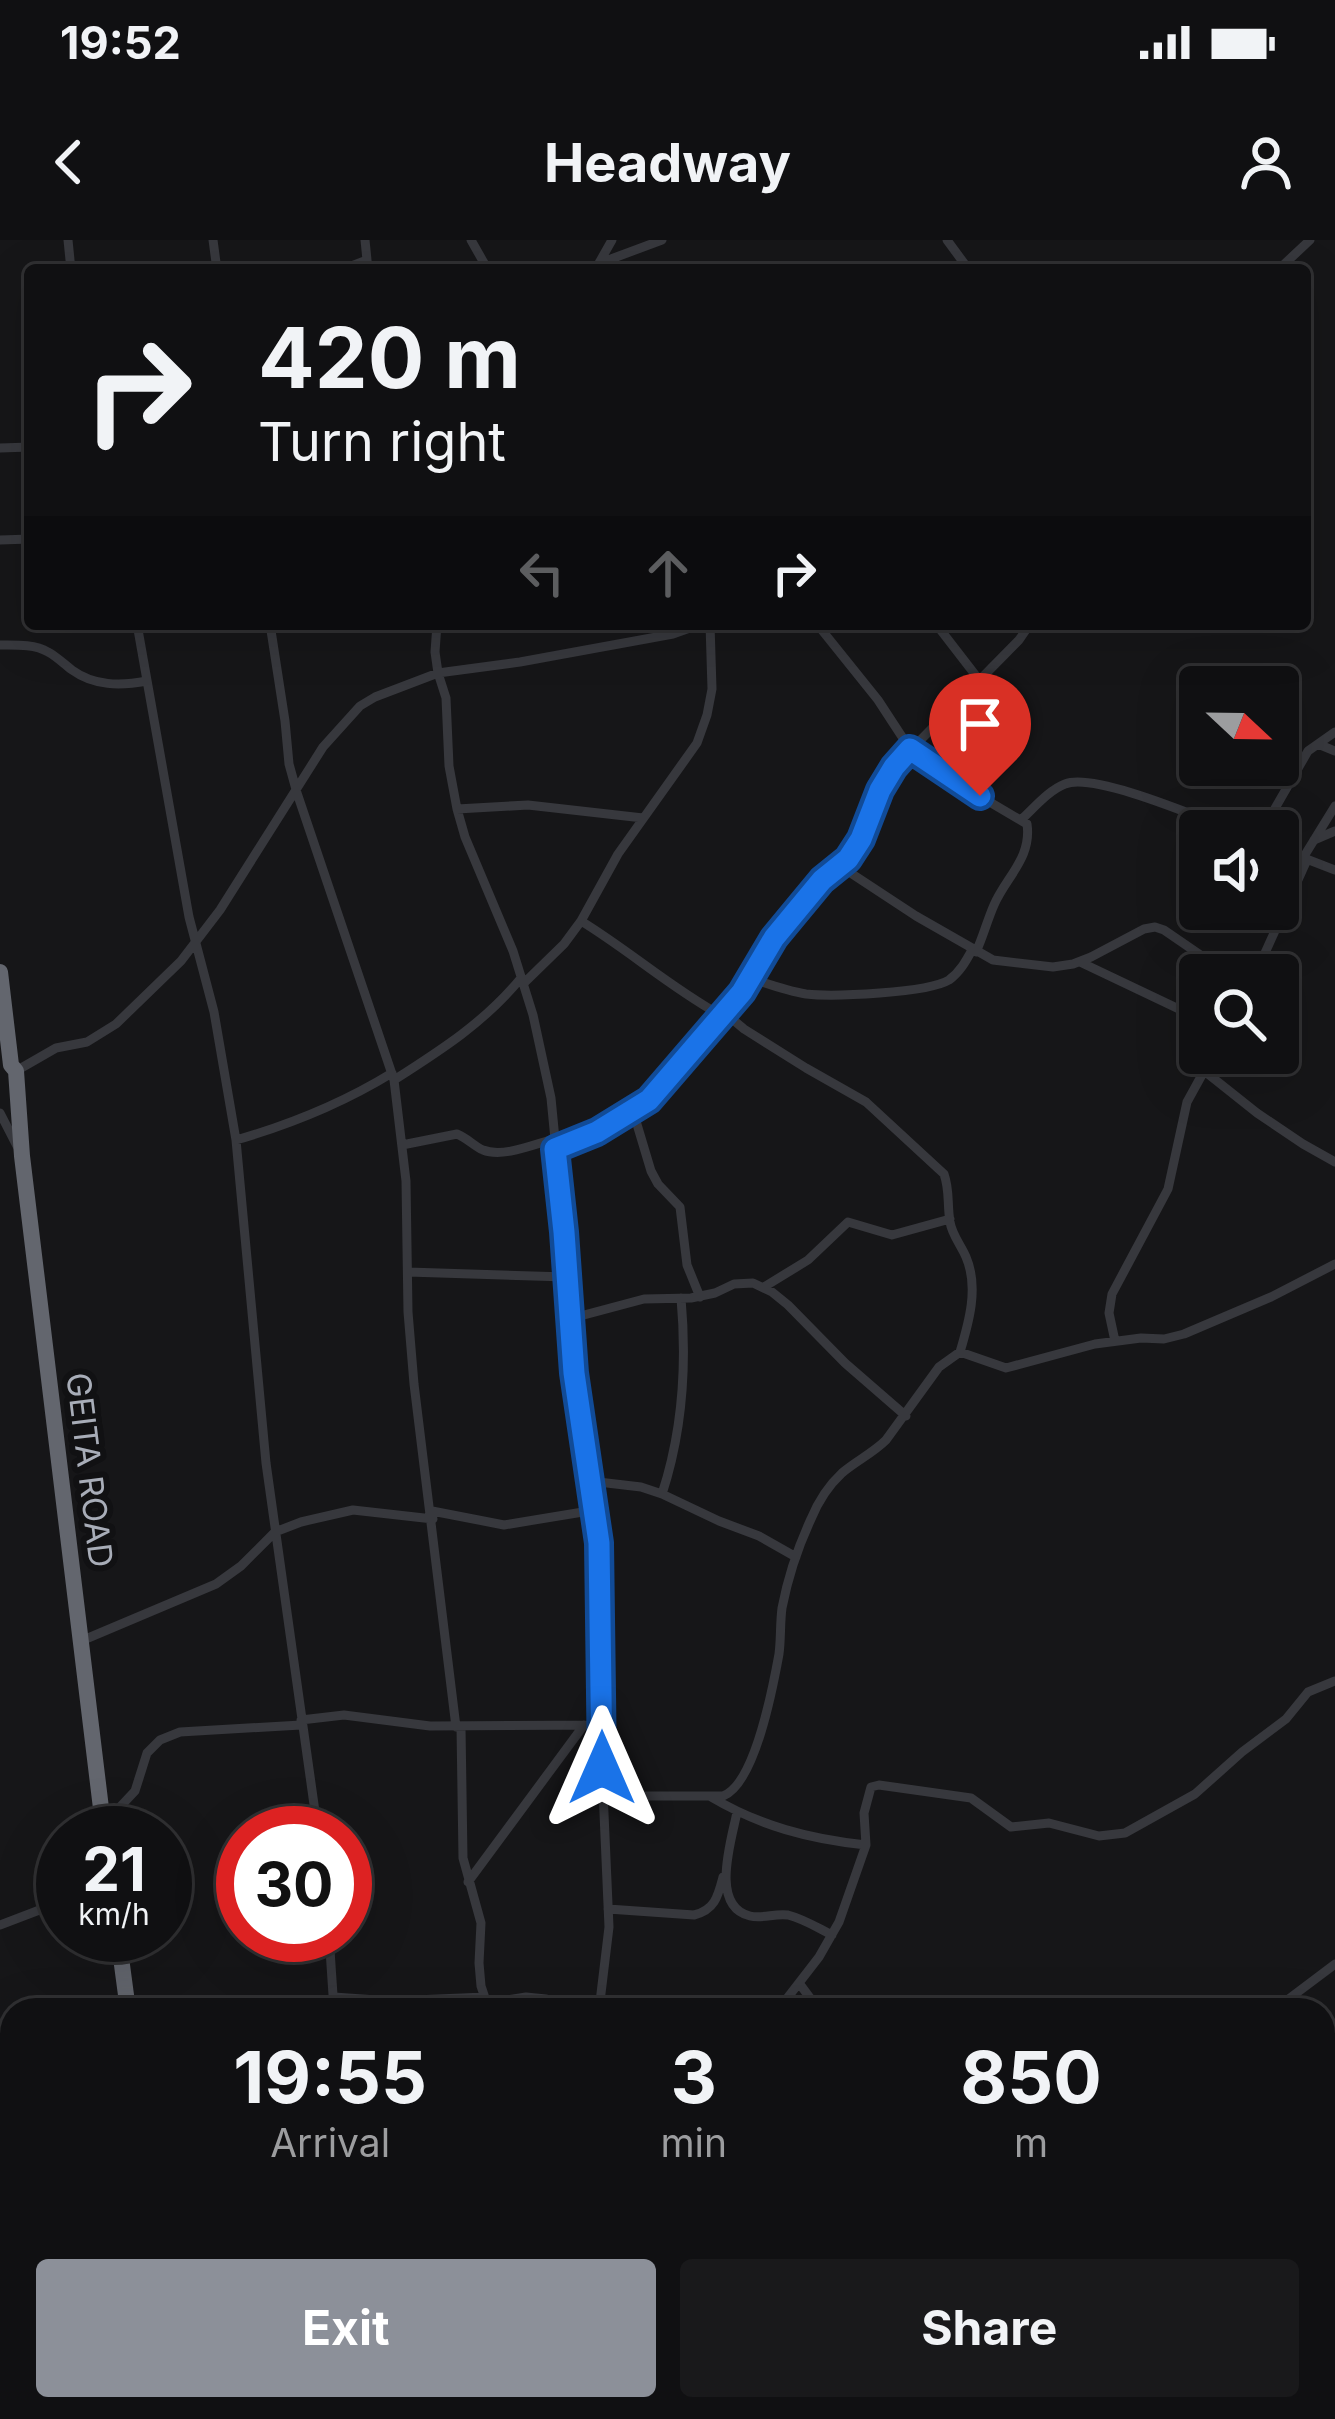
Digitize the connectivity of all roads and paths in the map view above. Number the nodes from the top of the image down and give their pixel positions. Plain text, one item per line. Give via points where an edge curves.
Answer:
1 (662, 240) edge
2 (1310, 240) edge
3 (626, 253) junction
4 (604, 264) edge
5 (629, 264) edge
6 (1284, 264) edge
7 (138, 630) edge
8 (271, 630) edge
9 (436, 630) edge
10 (686, 630) edge
11 (706, 630) edge
12 (822, 630) edge
13 (941, 630) edge
14 (1026, 630) edge
15 (0, 645) edge
16 (438, 673) junction
17 (147, 681) junction
18 (980, 681) junction
19 (1335, 732) edge
20 (1318, 744) junction
21 (910, 749) junction
22 (1335, 752) edge
23 (296, 793) junction
24 (1335, 806) edge
25 (457, 809) junction
26 (1179, 810) edge
27 (1274, 810) edge
28 (643, 818) junction
29 (1022, 819) junction
30 (1335, 831) edge
31 (1314, 840) junction
32 (1299, 857) edge
33 (1305, 859) junction
34 (840, 866) junction
35 (1335, 870) edge
36 (581, 921) junction
37 (197, 940) junction
38 (974, 951) junction
39 (1201, 954) edge
40 (1260, 954) edge
41 (1079, 962) junction
42 (0, 972) edge
43 (750, 978) junction
44 (522, 981) junction
45 (1179, 1009) edge
46 (723, 1014) junction
47 (16, 1071) junction
48 (1202, 1074) edge
49 (1209, 1074) edge
50 (393, 1076) junction
51 (632, 1111) junction
52 (0, 1113) edge
53 (236, 1139) junction
54 (555, 1144) junction
55 (402, 1145) junction
56 (22, 1156) junction
57 (1335, 1162) edge
58 (950, 1219) junction
59 (1335, 1264) edge
60 (408, 1272) junction
61 (567, 1277) junction
62 (764, 1287) junction
63 (700, 1297) junction
64 (681, 1298) junction
65 (569, 1319) junction
66 (1115, 1341) junction
67 (960, 1352) junction
68 (906, 1416) junction
69 (590, 1481) junction
70 (662, 1494) junction
71 (595, 1510) junction
72 (432, 1515) junction
73 (275, 1532) junction
74 (796, 1557) junction
75 (81, 1641) junction
76 (1335, 1681) edge
77 (301, 1723) junction
78 (584, 1725) junction
79 (601, 1725) junction
80 (459, 1727) junction
81 (706, 1795) junction
82 (604, 1796) junction
83 (101, 1806) edge
84 (122, 1806) edge
85 (314, 1806) edge
86 (737, 1812) junction
87 (866, 1845) junction
88 (725, 1872) junction
89 (468, 1882) junction
90 (608, 1909) junction
91 (36, 1911) edge
92 (0, 1925) edge
93 (832, 1935) junction
94 (122, 1962) edge
95 (331, 1962) edge
96 (1335, 1964) edge
97 (799, 1983) junction
98 (334, 1997) joint
99 (126, 1998) edge
100 (348, 1998) edge
101 (486, 1998) edge
102 (601, 1998) edge
103 (787, 1998) edge
104 (810, 1998) edge
105 (1290, 1998) edge

1 - 3 street
2 - 6 street
3 - 4 street
3 - 5 street
7 - 17 street
8 - 23 street
9 - 16 street
10 - 16 street
11 - 28 street via 707,716
12 - 21 street
13 - 18 street
14 - 18 street
15 - 17 street via 47,651 94,681
16 - 23 street via 360,706
16 - 25 street
17 - 37 street
18 - 21 street
19 - 20 street
20 - 22 street
20 - 27 street
21 - 29 street
21 - 34 street
23 - 37 street
23 - 50 street
24 - 31 street
25 - 28 street via 528,805
25 - 44 street
26 - 29 street via 1076,782
28 - 36 street
29 - 38 street via 1023,857
30 - 31 street
31 - 33 street
32 - 33 street
33 - 35 street
33 - 40 street
34 - 38 street
34 - 43 street via 774,938
36 - 44 street
36 - 46 street
37 - 47 street via 116,1024
37 - 53 street
38 - 41 street via 1018,964
38 - 43 street via 956,974 918,990 804,994
39 - 41 street via 1155,927
41 - 45 street
42 - 47 highway, GEITA ROAD
43 - 46 street
44 - 50 street via 446,1048
44 - 54 street
46 - 51 street
46 - 58 street via 882,1116 944,1174
47 - 56 highway, GEITA ROAD
48 - 66 street via 1187,1102 1168,1190 1112,1294
49 - 57 street
50 - 53 street
50 - 55 street
51 - 54 street
51 - 63 street via 651,1171 680,1207
52 - 56 street
53 - 73 street
54 - 55 street via 498,1152 457,1134
54 - 61 street
55 - 60 street
56 - 75 highway, GEITA ROAD
58 - 62 street via 892,1235 848,1222
58 - 67 street via 970,1272
59 - 66 street via 1184,1334
60 - 61 street
60 - 72 street
61 - 65 street
62 - 63 street via 743,1282
62 - 68 street
63 - 64 street
64 - 65 street
64 - 70 street via 685,1376
65 - 69 street
66 - 67 street via 1006,1368
67 - 68 street via 939,1367
68 - 74 street via 829,1487
69 - 70 street
69 - 71 street
70 - 74 street
71 - 72 street via 504,1525
71 - 79 street
72 - 73 street via 353,1510
72 - 80 street
73 - 75 street via 216,1585
73 - 77 street
74 - 81 street via 746,1773 730,1794
75 - 83 highway, GEITA ROAD
76 - 87 street via 1308,1692 1195,1794 1125,1833 1011,1827 971,1798 879,1785 865,1800
77 - 80 street via 344,1715
77 - 84 street via 160,1740
77 - 85 street
78 - 79 street
78 - 80 street
78 - 89 street
79 - 82 street
80 - 89 street
81 - 82 street
81 - 86 street
82 - 90 street
86 - 87 street via 806,1836
86 - 88 street
87 - 93 street
88 - 90 street via 705,1912
88 - 93 street via 741,1912 791,1916
89 - 101 street via 481,1923
90 - 102 street
91 - 92 street
93 - 97 street
94 - 99 highway
95 - 98 street
96 - 105 street
97 - 103 street
97 - 104 street
98 - 100 street

